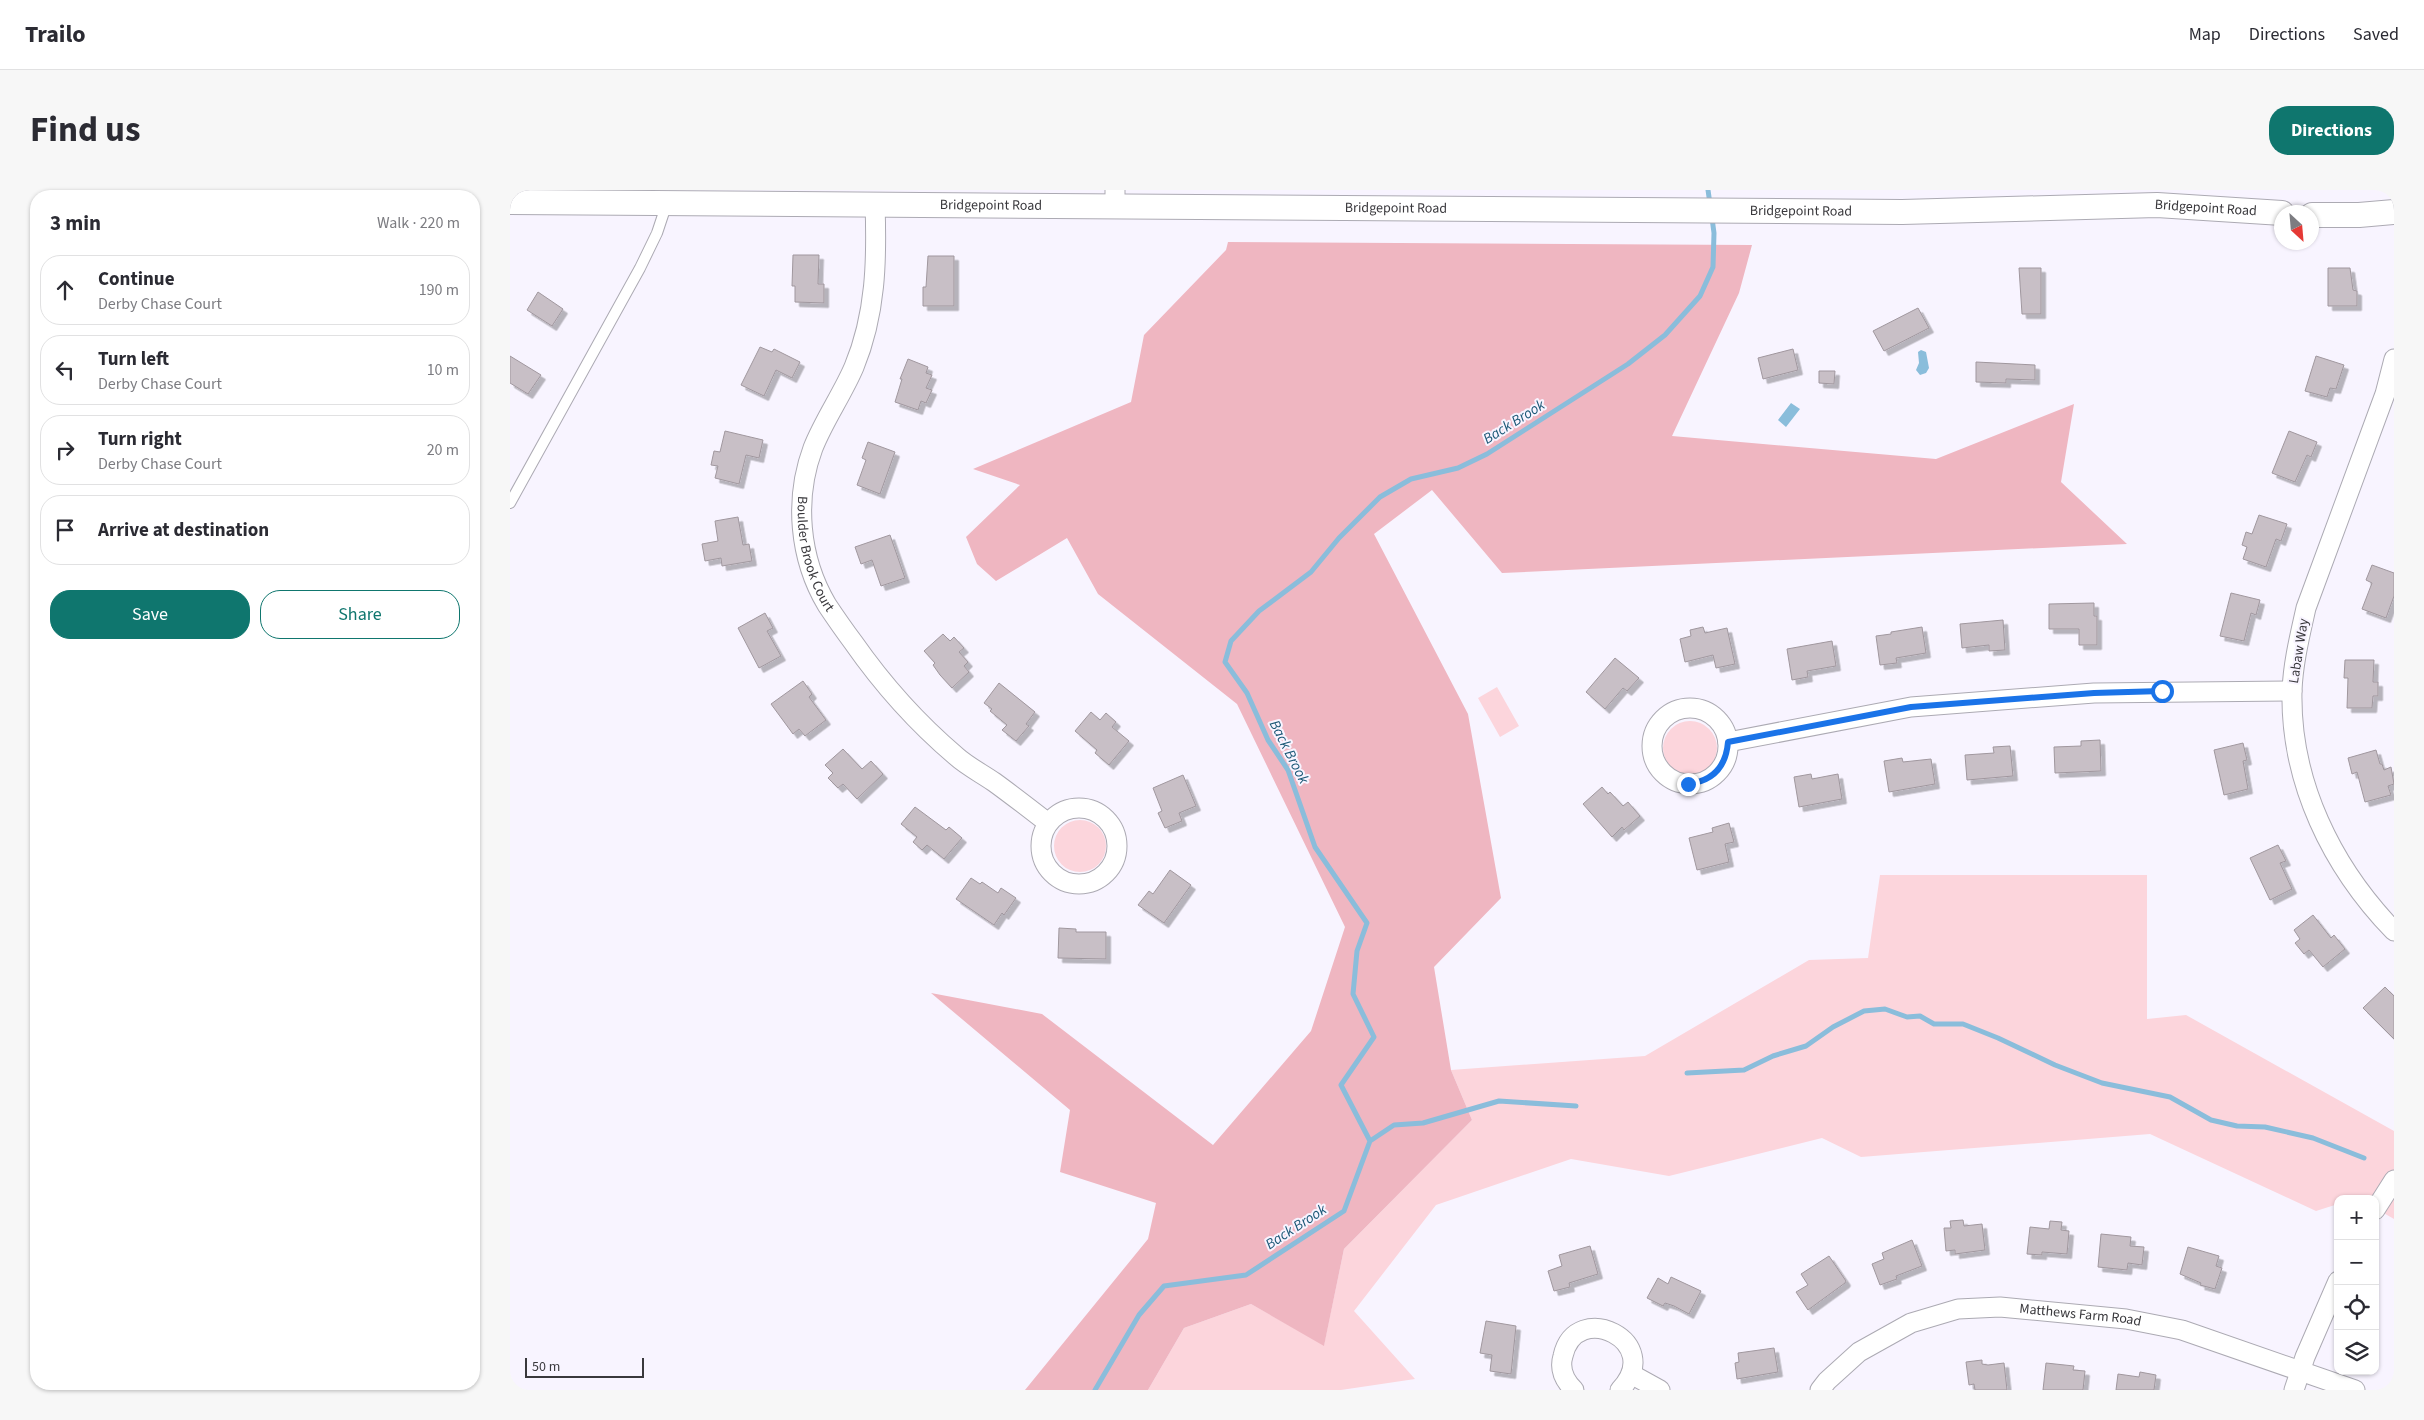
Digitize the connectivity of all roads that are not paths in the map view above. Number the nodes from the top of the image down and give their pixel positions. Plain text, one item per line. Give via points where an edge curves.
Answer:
1 (524, 198) edge
2 (1115, 198) edge
3 (668, 202) junction
4 (876, 204) junction
5 (2394, 212) edge
6 (2274, 213) edge
7 (2319, 214) edge
8 (2394, 359) edge
9 (2389, 396) edge
10 (510, 503) edge
11 (2292, 691) junction
12 (1728, 742) junction
13 (1048, 823) junction
14 (2394, 931) edge
15 (2394, 1180) edge
16 (2379, 1204) edge
17 (2336, 1285) edge
18 (2300, 1371) junction
19 (1631, 1374) junction
20 (1574, 1390) edge
21 (1620, 1390) edge
22 (1660, 1390) edge
23 (1820, 1390) edge
24 (2294, 1390) edge
25 (2355, 1390) edge

1 - 3 street, Bridgepoint Road
2 - 4 street, Bridgepoint Road
2 - 6 street, Bridgepoint Road via 1902,212 2157,206
3 - 4 street, Bridgepoint Road
3 - 10 lane via 640,268
4 - 13 street, Boulder Brook Court via 877,263 872,304 854,366 813,448 806,474 800,511 811,572 832,612 871,668 911,716 958,758
5 - 7 street
8 - 9 street, Labaw Way
9 - 11 street, Labaw Way via 2306,608
11 - 12 street via 2094,693 1911,707
11 - 14 street, Labaw Way via 2304,777 2324,833 2357,889
12 - 12 street via 1725,730 1708,712 1684,708 1672,711 1659,724 1651,743 1656,765 1665,775 1676,782 1688,784 1701,782 1722,767
13 - 13 street via 1042,834 1041,853 1049,870 1058,878 1076,884 1095,881 1113,863 1117,838 1104,816 1081,807 1057,814
15 - 16 street
17 - 18 street
18 - 23 street, Matthews Farm Road via 2203,1336 2160,1325 1983,1308 1958,1309 1911,1324 1859,1352
18 - 24 street
18 - 25 street, Matthews Farm Road
19 - 20 street via 1630,1350 1624,1340 1614,1332 1591,1328 1570,1340 1564,1350 1562,1372
19 - 21 street
19 - 22 street

